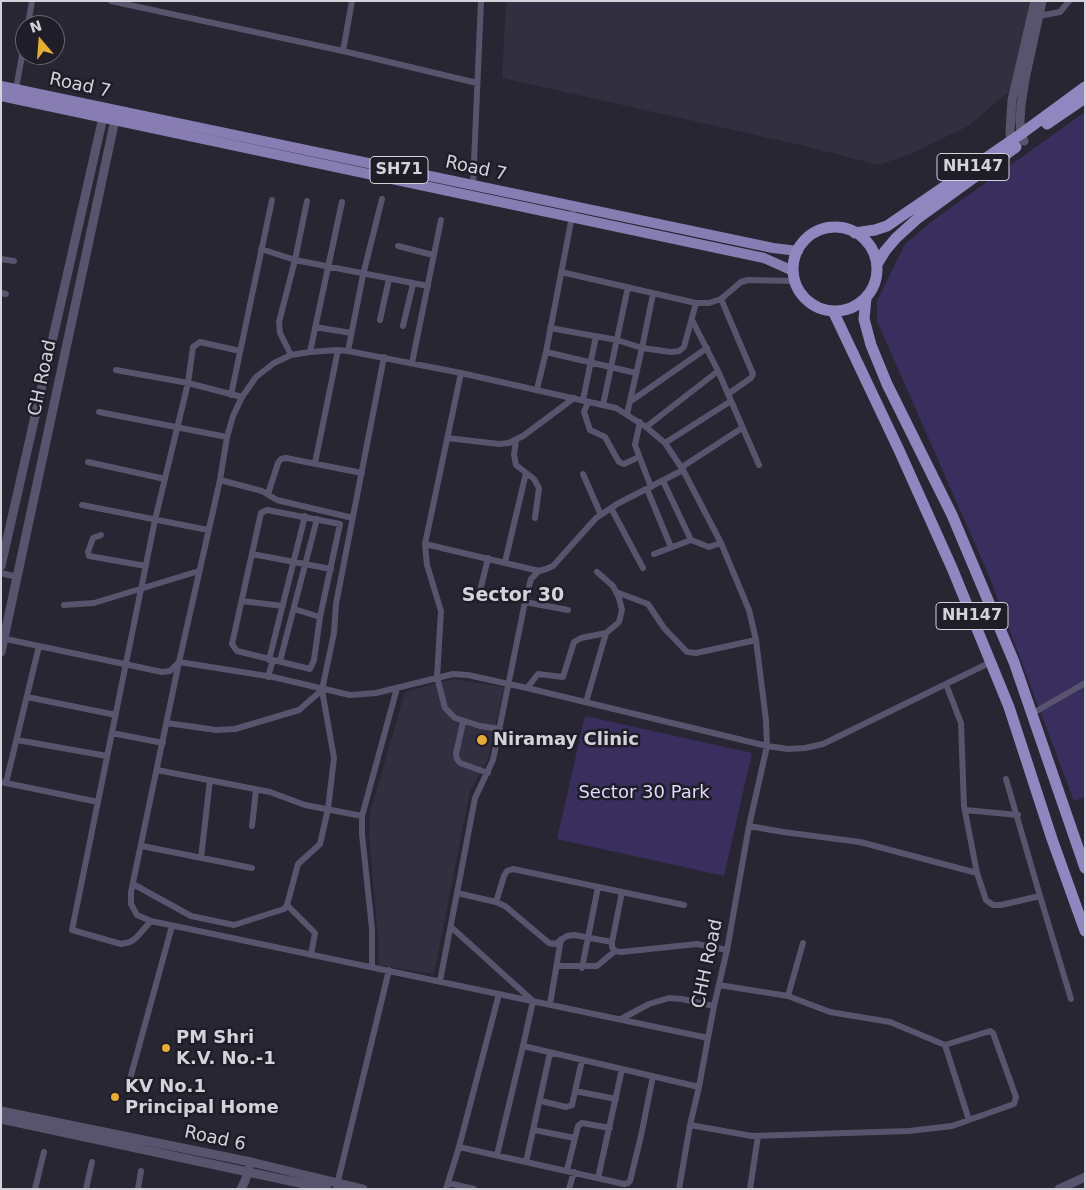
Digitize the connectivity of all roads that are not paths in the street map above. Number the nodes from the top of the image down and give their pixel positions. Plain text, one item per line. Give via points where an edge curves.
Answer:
1 (32, 1) edge
2 (111, 1) edge
3 (150, 1) edge
4 (352, 1) edge
5 (481, 1) edge
6 (1035, 1) edge
7 (1042, 1) edge
8 (1069, 1) edge
9 (148, 9) junction
10 (30, 15) edge
11 (1039, 16) junction
12 (343, 51) junction
13 (20, 65) edge
14 (477, 83) junction
15 (1, 86) edge
16 (1085, 87) edge
17 (16, 89) junction
18 (1, 96) edge
19 (1085, 98) edge
20 (117, 110) junction
21 (104, 113) junction
22 (114, 121) junction
23 (1017, 141) junction
24 (472, 186) junction
25 (382, 199) dead end
26 (272, 200) dead end
27 (306, 202) dead end
28 (342, 202) dead end
29 (574, 206) junction
30 (571, 217) junction
31 (441, 220) dead end
32 (855, 232) junction
33 (398, 246) dead end
34 (261, 250) junction
35 (798, 251) junction
36 (433, 255) junction
37 (1, 259) edge
38 (294, 260) junction
39 (14, 261) dead end
40 (877, 264) junction
41 (328, 267) junction
42 (561, 272) junction
43 (363, 275) junction
44 (794, 276) junction
45 (389, 279) junction
46 (413, 284) junction
47 (428, 286) junction
48 (628, 287) junction
49 (653, 294) junction
50 (866, 298) junction
51 (721, 299) junction
52 (696, 303) junction
53 (833, 311) junction
54 (380, 320) dead end
55 (692, 320) junction
56 (403, 326) dead end
57 (315, 328) junction
58 (550, 328) junction
59 (351, 333) junction
60 (596, 336) junction
61 (617, 340) junction
62 (642, 348) junction
63 (707, 348) junction
64 (338, 350) junction
65 (240, 351) junction
66 (348, 351) junction
67 (310, 352) junction
68 (546, 352) junction
69 (291, 355) junction
70 (384, 357) junction
71 (412, 362) junction
72 (590, 362) junction
73 (612, 368) junction
74 (116, 370) dead end
75 (718, 371) junction
76 (461, 373) junction
77 (636, 373) junction
78 (188, 383) junction
79 (537, 389) junction
80 (728, 394) junction
81 (231, 395) junction
82 (242, 397) junction
83 (574, 398) junction
84 (585, 401) junction
85 (631, 401) junction
86 (731, 401) junction
87 (604, 405) junction
88 (99, 412) dead end
89 (627, 414) junction
90 (643, 425) junction
91 (177, 428) junction
92 (742, 428) junction
93 (227, 437) junction
94 (447, 438) junction
95 (516, 440) junction
96 (665, 443) junction
97 (638, 457) junction
98 (88, 462) dead end
99 (315, 463) junction
100 (759, 465) dead end
101 (683, 468) junction
102 (362, 473) junction
103 (526, 474) junction
104 (583, 474) dead end
105 (165, 479) junction
106 (220, 480) junction
107 (663, 481) junction
108 (649, 488) junction
109 (268, 494) junction
110 (82, 506) dead end
111 (611, 508) junction
112 (313, 509) junction
113 (601, 514) junction
114 (311, 518) junction
115 (353, 518) junction
116 (535, 518) dead end
117 (155, 520) junction
118 (208, 530) junction
119 (101, 534) dead end
120 (691, 540) junction
121 (720, 543) junction
122 (425, 544) junction
123 (671, 547) junction
124 (252, 554) junction
125 (654, 554) dead end
126 (488, 558) junction
127 (293, 562) junction
128 (505, 562) junction
129 (306, 564) junction
130 (1, 566) edge
131 (146, 566) junction
132 (643, 568) dead end
133 (331, 569) junction
134 (199, 571) junction
135 (539, 571) junction
136 (597, 572) dead end
137 (1, 573) edge
138 (17, 577) junction
139 (142, 588) junction
140 (480, 591) dead end
141 (616, 592) junction
142 (242, 601) junction
143 (525, 602) junction
144 (64, 605) dead end
145 (282, 606) junction
146 (294, 609) junction
147 (568, 610) dead end
148 (320, 617) junction
149 (606, 633) junction
150 (3, 638) edge
151 (756, 640) junction
152 (39, 646) junction
153 (1, 652) edge
154 (274, 660) junction
155 (179, 662) junction
156 (991, 662) junction
157 (126, 665) junction
158 (268, 677) junction
159 (437, 677) junction
160 (509, 683) junction
161 (1085, 683) edge
162 (946, 684) junction
163 (397, 688) junction
164 (527, 688) junction
165 (322, 690) junction
166 (27, 697) junction
167 (586, 702) junction
168 (1033, 714) junction
169 (116, 715) junction
170 (463, 722) junction
171 (167, 723) junction
172 (500, 729) junction
173 (112, 733) junction
174 (17, 740) junction
175 (163, 743) junction
176 (767, 746) junction
177 (107, 756) junction
178 (157, 770) junction
179 (488, 773) junction
180 (1006, 779) dead end
181 (210, 780) junction
182 (4, 783) edge
183 (256, 790) junction
184 (98, 802) junction
185 (328, 809) junction
186 (965, 810) junction
187 (1018, 815) junction
188 (362, 816) junction
189 (252, 826) dead end
190 (749, 826) junction
191 (142, 846) junction
192 (200, 858) junction
193 (252, 868) dead end
194 (1085, 868) edge
195 (977, 873) junction
196 (133, 884) junction
197 (598, 887) junction
198 (622, 892) junction
199 (457, 893) junction
200 (1040, 896) junction
201 (496, 902) junction
202 (684, 905) dead end
203 (287, 906) junction
204 (151, 921) junction
205 (172, 926) junction
206 (451, 926) junction
207 (1085, 931) edge
208 (588, 938) junction
209 (562, 939) junction
210 (612, 942) junction
211 (803, 942) dead end
212 (727, 950) junction
213 (615, 951) junction
214 (311, 955) junction
215 (557, 966) junction
216 (372, 967) junction
217 (582, 968) junction
218 (389, 970) junction
219 (440, 981) junction
220 (719, 985) junction
221 (499, 994) junction
222 (788, 996) junction
223 (1071, 999) dead end
224 (533, 1001) junction
225 (550, 1004) junction
226 (714, 1006) junction
227 (621, 1019) junction
228 (708, 1038) junction
229 (945, 1045) junction
230 (523, 1046) junction
231 (550, 1053) junction
232 (582, 1060) junction
233 (622, 1069) junction
234 (653, 1076) junction
235 (130, 1079) dead end
236 (699, 1087) junction
237 (575, 1091) junction
238 (616, 1099) junction
239 (541, 1101) junction
240 (1, 1111) edge
241 (1, 1119) edge
242 (969, 1120) junction
243 (690, 1125) junction
244 (610, 1128) junction
245 (534, 1130) junction
246 (758, 1136) junction
247 (575, 1138) junction
248 (459, 1147) junction
249 (44, 1152) dead end
250 (497, 1155) junction
251 (92, 1162) dead end
252 (526, 1162) junction
253 (249, 1167) junction
254 (570, 1171) junction
255 (141, 1172) dead end
256 (1085, 1177) edge
257 (598, 1178) junction
258 (1085, 1184) edge
259 (244, 1186) edge
260 (337, 1186) edge
261 (447, 1186) edge
262 (36, 1189) edge
263 (86, 1189) edge
264 (138, 1189) edge
265 (327, 1189) edge
266 (363, 1189) edge
267 (474, 1189) edge
268 (569, 1189) edge
269 (679, 1189) edge
270 (750, 1189) edge
271 (1059, 1189) edge
272 (1073, 1189) edge

1 - 10 street
2 - 9 street
3 - 9 street
4 - 12 street
5 - 14 street
6 - 23 street via 1012,100
7 - 11 street
8 - 11 street via 1060,12
9 - 12 street
11 - 23 street via 1023,88
12 - 14 street
13 - 17 street
14 - 24 street
15 - 17 main road, Road 7 / SH71
16 - 23 highway, NH147
17 - 21 main road, Road 7 / SH71
18 - 21 main road, Road 7 / SH71
19 - 23 highway, NH147
20 - 21 main road, Road 7 / SH71
20 - 22 street, CH Road
20 - 24 main road, Road 7 / SH71
21 - 22 main road, Road 7 / SH71
21 - 130 street, CH Road
22 - 30 main road, Road 7 / SH71
22 - 138 street, CH Road
23 - 32 highway, NH147 via 887,226
23 - 40 highway, NH147 via 918,218 896,238
24 - 29 main road, Road 7 / SH71
25 - 43 street
26 - 34 street
27 - 38 street
28 - 41 street
29 - 30 street
29 - 35 main road, Road 7 / SH71
30 - 42 street
30 - 44 main road, Road 7 / SH71 via 764,258
31 - 36 street
32 - 35 highway, NH147 via 824,229 812,234
32 - 40 highway via 868,244
33 - 36 street
34 - 38 street
34 - 65 street
35 - 44 highway, NH147
36 - 47 street
37 - 39 street
38 - 41 street
38 - 69 street via 279,328
40 - 50 highway, NH147 via 876,280
41 - 43 street
41 - 57 street
42 - 48 street
42 - 58 street
43 - 45 street
43 - 59 street
44 - 51 street via 741,282
44 - 53 highway via 808,302
45 - 46 street
45 - 54 street
46 - 47 street
46 - 56 street
47 - 71 street
48 - 49 street
48 - 61 street
49 - 52 street
49 - 62 street
50 - 53 highway via 853,307
50 - 168 highway, NH147 via 864,319 871,345 952,515
51 - 52 street
51 - 80 street via 753,374
52 - 55 street
53 - 156 highway, NH147 via 900,450
55 - 62 street via 684,347 679,351
55 - 63 street
57 - 59 street
57 - 67 street
58 - 60 street
58 - 68 street
59 - 66 street
60 - 61 street
60 - 72 street
61 - 62 street
61 - 73 street
62 - 77 street
63 - 75 street
63 - 85 street
64 - 66 street, CHH Road
64 - 67 street, CHH Road
64 - 99 street
65 - 78 street via 200,342 196,344
65 - 81 street
66 - 70 street, CHH Road
67 - 69 street, CHH Road
68 - 72 street
68 - 79 street
69 - 82 street, CHH Road via 256,377
70 - 71 street, CHH Road
70 - 102 street
71 - 76 street, CHH Road
72 - 73 street
72 - 84 street
73 - 77 street
73 - 87 street
74 - 78 street
75 - 80 street
75 - 90 street
76 - 79 street, CHH Road
76 - 94 street
77 - 85 street
78 - 81 street
78 - 91 street
79 - 83 street, CHH Road
80 - 86 street
81 - 82 street
82 - 93 street, CHH Road
83 - 84 street, CHH Road
83 - 95 street
84 - 87 street, CHH Road
84 - 97 street via 584,412 590,430 606,437 619,462 624,464
85 - 89 street
86 - 92 street
86 - 96 street
87 - 89 street, CHH Road
88 - 91 street
89 - 90 street, CHH Road
90 - 96 street, CHH Road
90 - 97 street via 635,441
91 - 93 street
91 - 105 street
92 - 100 street
92 - 101 street
93 - 106 street, CHH Road
94 - 95 street via 499,444
94 - 122 street
95 - 103 street via 516,465
96 - 101 street, CHH Road
97 - 108 street
98 - 105 street
99 - 102 street
99 - 109 street via 281,459
101 - 107 street
101 - 121 street, CHH Road
102 - 115 street
103 - 116 street via 539,488
103 - 128 street
104 - 113 street
105 - 117 street
106 - 109 street
106 - 118 street, CHH Road
107 - 108 street
107 - 120 street
108 - 111 street
108 - 123 street
109 - 112 street via 277,500
110 - 117 street
111 - 113 street
111 - 132 street
112 - 114 street
112 - 115 street
113 - 135 street via 553,566
114 - 124 street via 263,511
114 - 127 street
114 - 129 street
114 - 133 street via 340,524
115 - 165 street
117 - 118 street
117 - 131 street
118 - 134 street, CHH Road
119 - 131 street via 93,538 89,556
120 - 121 street via 709,547
120 - 123 street
121 - 151 street, CHH Road via 749,610
122 - 126 street
122 - 159 street via 427,565 441,611
123 - 125 street
124 - 127 street
124 - 142 street
126 - 128 street
126 - 140 street
127 - 129 street
127 - 145 street
128 - 135 street
129 - 133 street
129 - 146 street
131 - 139 street
133 - 148 street
134 - 139 street
134 - 155 street, CHH Road
135 - 143 street via 531,579
136 - 141 street
137 - 138 street
138 - 150 street, CH Road
139 - 144 street via 94,603
139 - 157 street
141 - 149 street via 621,618
141 - 151 street via 648,604 664,628 688,652 696,654
142 - 145 street
142 - 154 street via 232,644 234,649
143 - 147 street
143 - 160 street
145 - 154 street
146 - 148 street
146 - 154 street
148 - 154 street via 310,669
149 - 164 street via 574,642 563,677 538,674
149 - 167 street
150 - 152 street
150 - 153 street, CH Road
151 - 176 street, CHH Road
152 - 157 street
152 - 166 street
154 - 158 street
155 - 157 street via 170,671 162,672
155 - 158 street
155 - 171 street, CHH Road
156 - 162 street
156 - 207 highway, NH147
157 - 169 street
158 - 165 street
159 - 160 street via 453,674
159 - 163 street
159 - 170 street via 445,708
160 - 164 street
160 - 172 street
161 - 168 street
162 - 176 street via 823,744 788,749
162 - 186 street via 961,723
163 - 165 street via 364,695
163 - 188 street
164 - 167 street
165 - 171 street via 299,710 235,729 216,730
165 - 185 street via 334,758
166 - 169 street
166 - 174 street
167 - 176 street
168 - 194 highway, NH147
169 - 173 street
170 - 172 street
170 - 179 street via 457,759
171 - 175 street, CHH Road
172 - 179 street
173 - 175 street
173 - 177 street
174 - 177 street
174 - 182 street
175 - 178 street, CHH Road
176 - 190 street, CHH Road
177 - 184 street
178 - 181 street
178 - 191 street, CHH Road
179 - 199 street via 475,798
180 - 187 street
181 - 183 street
181 - 192 street
182 - 184 street
183 - 185 street
183 - 189 street
184 - 204 street via 72,930 121,944 136,938
185 - 188 street
185 - 203 street via 320,844 298,864
186 - 187 street
186 - 195 street
187 - 200 street
188 - 216 street via 372,929
190 - 195 street via 860,842
190 - 212 street, CHH Road
191 - 192 street
191 - 196 street, CHH Road
192 - 193 street
195 - 200 street via 986,900 992,905
196 - 203 street via 191,916 227,924 242,923
196 - 204 street, CHH Road via 131,904 137,915
197 - 198 street
197 - 201 street via 513,869 504,876
197 - 208 street
198 - 202 street
198 - 210 street
199 - 201 street
199 - 206 street
200 - 223 street
201 - 209 street via 549,943 555,944
203 - 214 street via 315,933
204 - 205 street
205 - 214 street
205 - 235 street
206 - 219 street
206 - 224 street
208 - 209 street via 574,935
208 - 210 street
208 - 217 street
209 - 215 street
210 - 213 street
211 - 222 street
212 - 213 street via 697,944
212 - 220 street, CHH Road
213 - 217 street via 597,966
214 - 216 street
215 - 217 street
215 - 225 street
216 - 218 street
218 - 219 street
218 - 260 street
219 - 221 street
220 - 222 street
220 - 226 street, CHH Road
221 - 224 street
221 - 248 street
222 - 229 street via 830,1012 890,1022
224 - 225 street
224 - 230 street
225 - 227 street
226 - 227 street via 669,998 649,1004
226 - 228 street, CHH Road
227 - 228 street
228 - 236 street, CHH Road
229 - 242 street
229 - 242 street via 993,1032 1016,1097 1014,1104
230 - 231 street
230 - 250 street
231 - 232 street
231 - 239 street
232 - 233 street
232 - 237 street
233 - 234 street
233 - 238 street
234 - 236 street
234 - 257 street via 630,1181 624,1184
236 - 243 street, CHH Road
237 - 238 street
237 - 239 street via 570,1106
238 - 244 street
239 - 245 street
240 - 253 street, Road 6
241 - 253 street, Road 6
242 - 246 street via 952,1126 909,1131
243 - 246 street
243 - 269 street, CHH Road
244 - 247 street via 582,1123
244 - 257 street
245 - 247 street
245 - 252 street
246 - 270 street
247 - 254 street
248 - 250 street
248 - 261 street
249 - 262 street
250 - 252 street
251 - 263 street
252 - 254 street
253 - 259 street
253 - 260 street, Road 6
253 - 265 street, Road 6
254 - 257 street
254 - 268 street
255 - 264 street
256 - 271 street
258 - 272 street
260 - 266 street, Road 6
261 - 267 street

